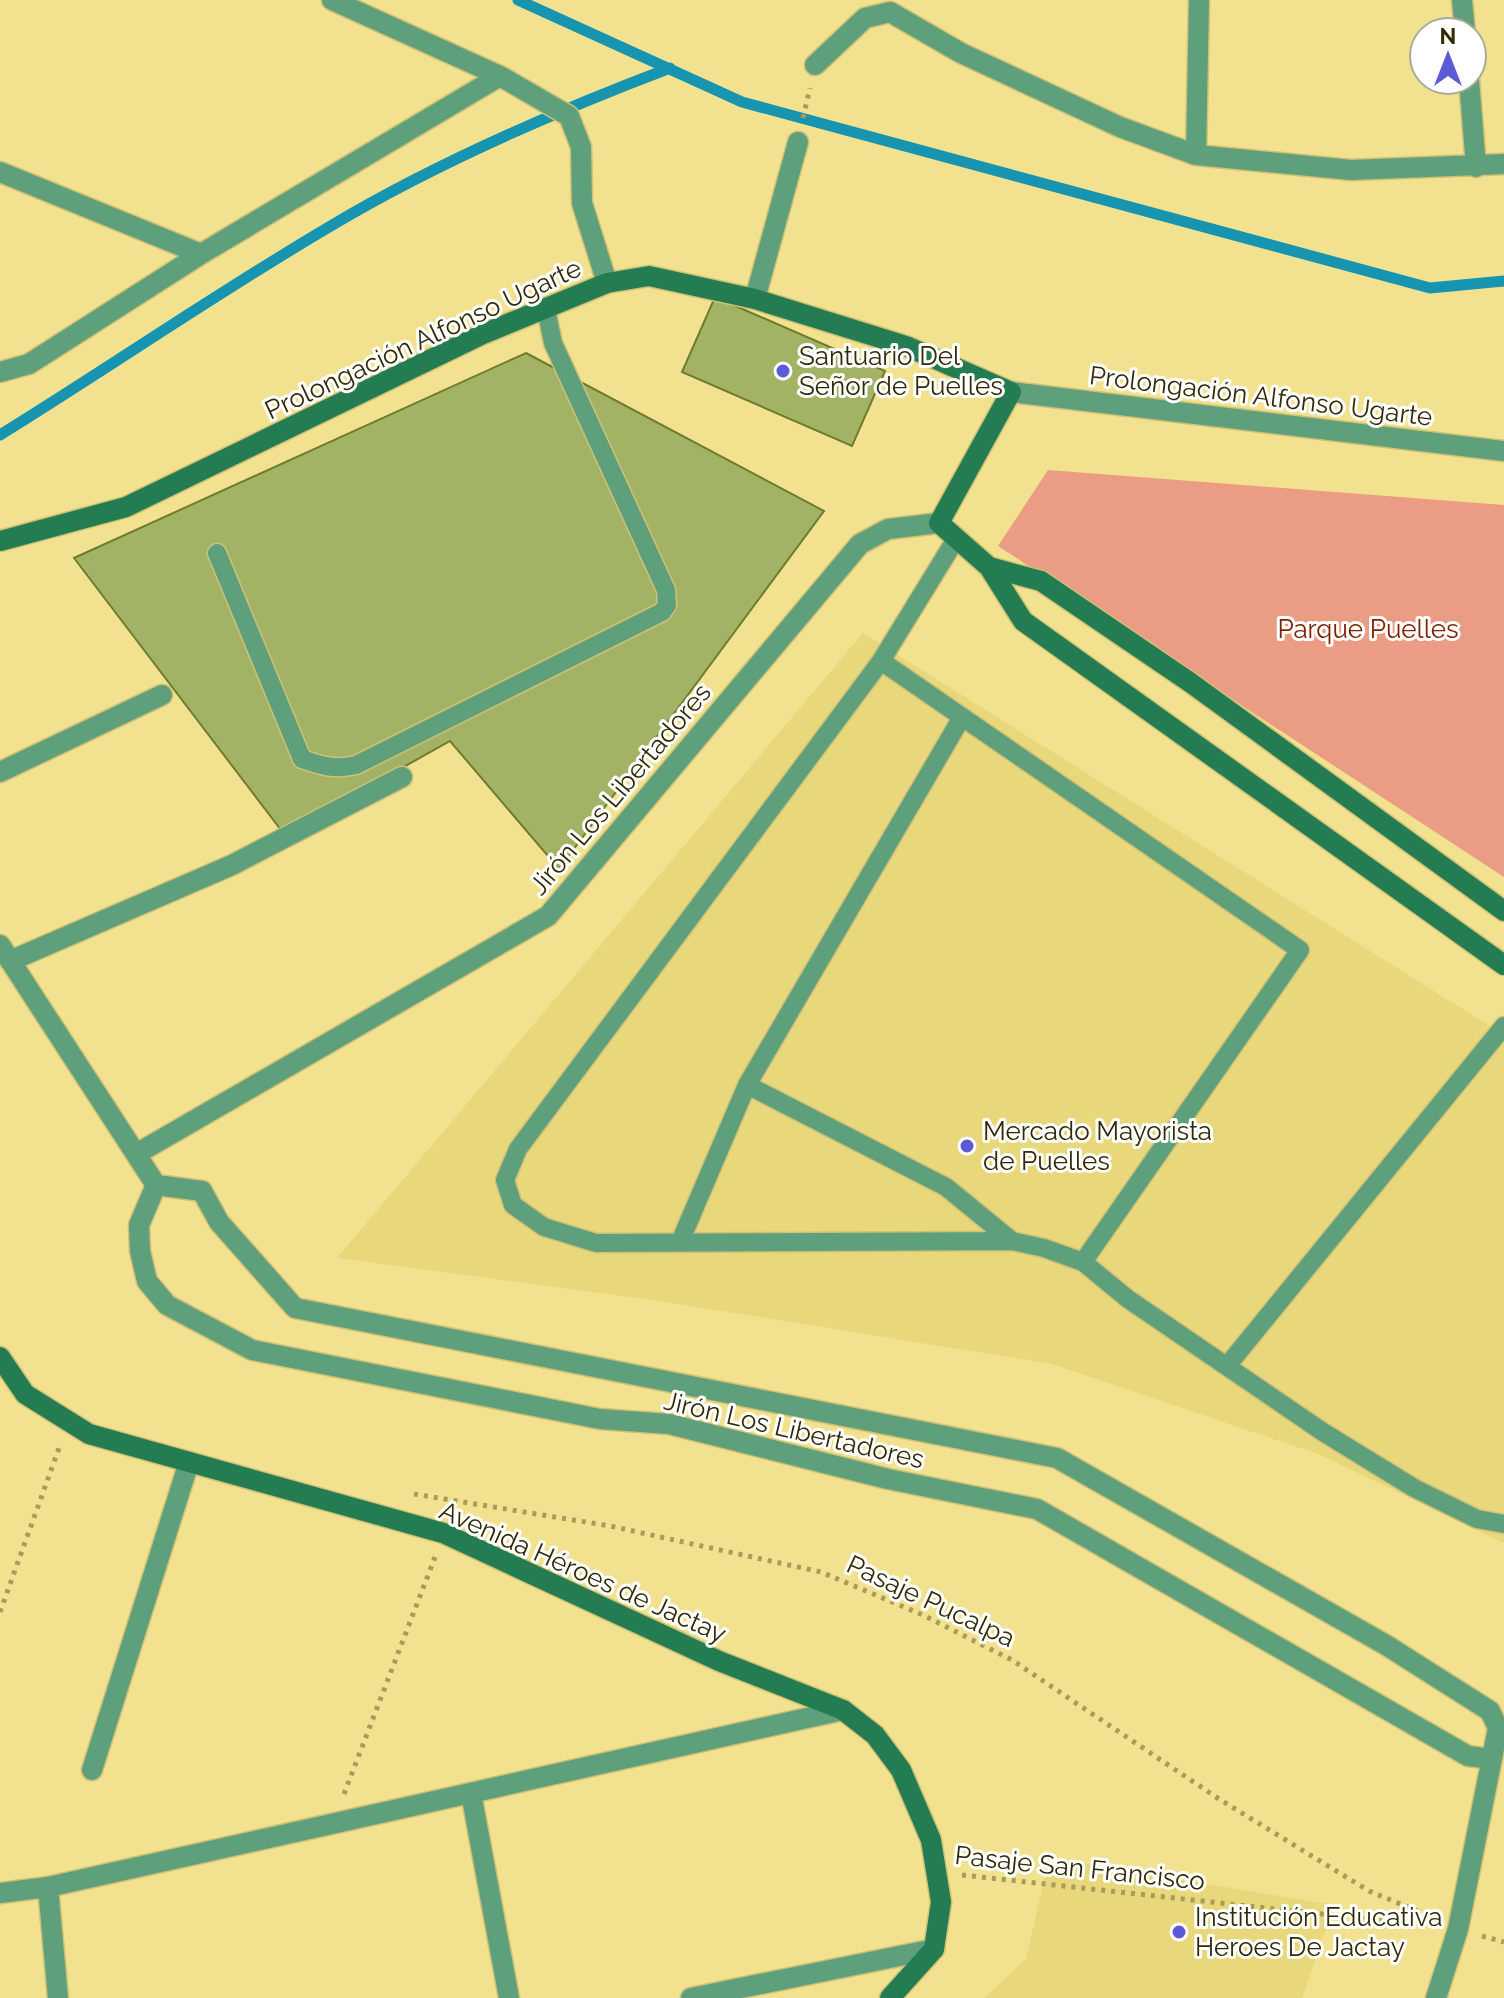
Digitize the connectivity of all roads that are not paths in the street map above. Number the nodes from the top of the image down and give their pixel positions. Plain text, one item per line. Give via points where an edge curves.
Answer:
1 (332, 0) edge
2 (1199, 0) edge
3 (815, 65) road end
4 (500, 76) junction
5 (1470, 96) edge
6 (798, 142) road end
7 (1196, 155) junction
8 (1504, 164) edge
9 (1476, 167) junction
10 (0, 172) edge
11 (201, 254) junction
12 (607, 283) junction
13 (755, 299) junction
14 (546, 309) junction
15 (0, 372) edge
16 (1011, 392) junction
17 (1504, 451) edge
18 (939, 523) junction
19 (956, 539) junction
20 (0, 541) edge
21 (217, 553) dead end
22 (989, 567) junction
23 (881, 661) junction
24 (162, 695) dead end
25 (962, 717) junction
26 (0, 772) edge
27 (402, 777) dead end
28 (1504, 911) edge
29 (5, 953) edge
30 (1504, 965) edge
31 (1504, 1026) edge
32 (747, 1085) junction
33 (138, 1153) junction
34 (156, 1185) junction
35 (1012, 1241) junction
36 (680, 1242) junction
37 (1083, 1262) junction
38 (0, 1357) edge
39 (1227, 1366) junction
40 (189, 1462) junction
41 (1504, 1524) edge
42 (843, 1710) junction
43 (1492, 1759) junction
44 (92, 1770) dead end
45 (471, 1793) junction
46 (48, 1887) junction
47 (0, 1893) edge
48 (934, 1949) junction
49 (58, 1998) edge
50 (509, 1998) edge
51 (691, 1998) edge
52 (890, 1998) edge
53 (1436, 1998) edge

1 - 4 street
2 - 7 street
3 - 7 street via 865,18 890,12 975,60 1120,127
4 - 11 street
4 - 12 street via 569,116 581,147 582,203
5 - 9 street
6 - 13 street
7 - 9 street via 1351,170
8 - 9 street
10 - 11 street
11 - 15 street via 29,364
12 - 13 street, Prolongación Alfonso Ugarte via 649,276
12 - 14 street, Prolongación Alfonso Ugarte
13 - 16 street, Prolongación Alfonso Ugarte via 906,346
14 - 20 street, Prolongación Alfonso Ugarte via 483,334 126,507
14 - 21 lane via 553,343 666,590 662,612 356,765 324,767 302,759
16 - 17 street, Prolongación Alfonso Ugarte
16 - 18 street
18 - 19 street
18 - 33 street, Jirón Los Libertadores via 888,529 860,544 548,916
19 - 22 street
19 - 23 lane
22 - 28 street via 1041,581
22 - 30 street via 1023,621
23 - 25 lane
23 - 36 lane via 518,1149 505,1180 513,1205 544,1227 596,1243
24 - 26 street
25 - 32 lane
25 - 37 lane via 1300,950
27 - 29 street via 232,865
29 - 33 street
31 - 39 lane
32 - 35 lane via 946,1187
32 - 36 lane
33 - 34 street
34 - 43 street, Jirón Los Libertadores via 202,1191 219,1222 295,1308 1057,1458 1386,1645 1490,1711 1498,1728
34 - 43 street, Jirón Los Libertadores via 139,1225 147,1281 167,1305 252,1350 600,1419 669,1424 888,1479 1037,1509 1468,1756
35 - 36 lane
35 - 37 lane
37 - 39 lane
38 - 40 street, Avenida Héroes de Jactay via 25,1394 89,1434
39 - 41 lane via 1414,1488 1477,1519
40 - 42 street, Avenida Héroes de Jactay via 443,1533 719,1661
40 - 44 street
42 - 45 street
42 - 48 street, Avenida Héroes de Jactay via 875,1735 901,1770 931,1840 941,1902
43 - 53 street via 1458,1929
45 - 46 street
45 - 50 street
46 - 47 street
46 - 49 street
48 - 51 street
48 - 52 street

